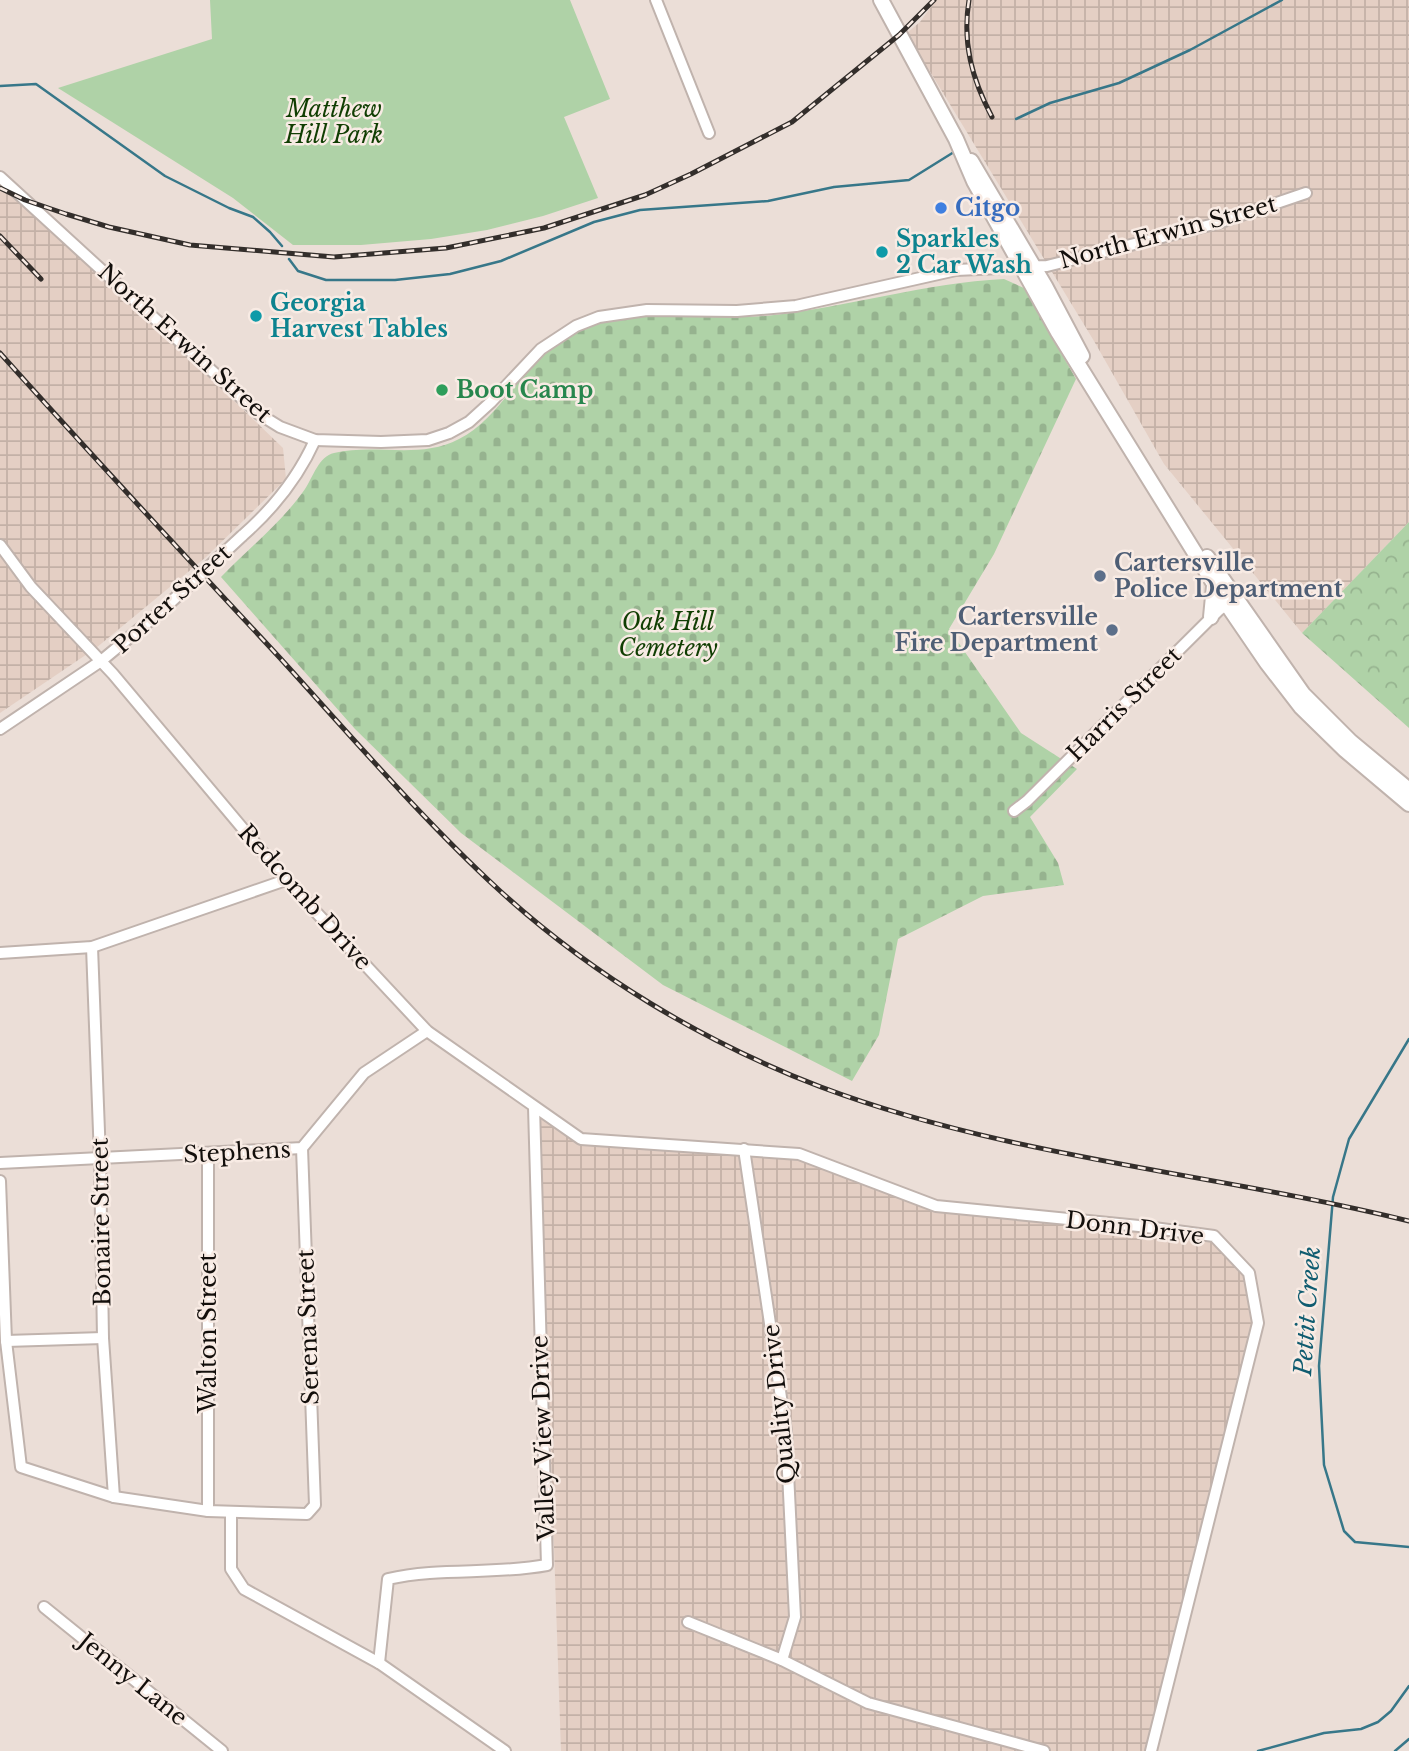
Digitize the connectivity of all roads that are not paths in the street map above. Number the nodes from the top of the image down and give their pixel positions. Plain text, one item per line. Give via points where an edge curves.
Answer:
1 (656, 0) edge
2 (881, 0) edge
3 (709, 133) dead end
4 (0, 177) edge
5 (1306, 193) dead end
6 (1027, 266) junction
7 (315, 440) junction
8 (1175, 518) junction
9 (0, 545) edge
10 (1214, 584) junction
11 (1231, 601) junction
12 (1211, 617) junction
13 (101, 661) junction
14 (0, 729) edge
15 (1409, 790) edge
16 (1409, 804) edge
17 (1014, 811) dead end
18 (286, 880) junction
19 (92, 947) junction
20 (0, 953) edge
21 (426, 1031) junction
22 (534, 1107) junction
23 (302, 1148) junction
24 (744, 1149) junction
25 (208, 1154) junction
26 (100, 1158) junction
27 (0, 1163) edge
28 (0, 1181) edge
29 (103, 1338) junction
30 (6, 1341) junction
31 (114, 1497) junction
32 (208, 1511) junction
33 (231, 1512) junction
34 (44, 1607) dead end
35 (688, 1622) dead end
36 (782, 1660) junction
37 (379, 1663) junction
38 (222, 1751) edge
39 (505, 1751) edge
40 (1044, 1751) edge
41 (1150, 1751) edge

1 - 3 street
2 - 6 main road
4 - 7 street, North Erwin Street via 250,407 279,427
5 - 6 street, North Erwin Street via 1218,223 1072,260
6 - 7 street, North Erwin Street via 956,270 796,306 718,312 639,311 599,317 541,349 481,413 449,433 405,442
6 - 8 main road via 1074,360
7 - 13 street, Porter Street, bridge via 282,496 159,613
8 - 10 main road
8 - 11 main road via 1210,561
9 - 13 street, Redcomb Drive via 31,587
10 - 11 main road
10 - 12 main road
11 - 12 street, Harris Street
11 - 15 main road via 1303,694
11 - 16 main road via 1267,663 1301,706
12 - 17 street, Harris Street
13 - 14 street, Porter Street
13 - 18 street, Redcomb Drive
18 - 19 street
18 - 21 street, Redcomb Drive
19 - 20 street
19 - 26 street, Bonaire Street
21 - 22 street, Redcomb Drive
21 - 23 street, Stephens via 364,1073
22 - 24 street, Donn Drive via 581,1139
22 - 37 street, Valley View Drive via 547,1565 517,1571 415,1573 388,1579
23 - 25 street, Stephens
23 - 33 street, Serena Street via 315,1505 307,1514
24 - 36 street, Quality Drive via 786,1431 795,1617
24 - 41 street, Donn Drive via 799,1154 936,1206 1214,1236 1249,1273 1258,1323
25 - 26 street, Stephens
25 - 32 street, Walton Street
26 - 27 street, Stephens
26 - 29 street, Bonaire Street
28 - 30 street
29 - 30 street
29 - 31 street, Bonaire Street
30 - 31 street via 21,1467
31 - 32 street
32 - 33 street
33 - 37 street via 230,1569 244,1589
34 - 38 street, Jenny Lane
35 - 36 street
36 - 40 street via 868,1703
37 - 39 street

